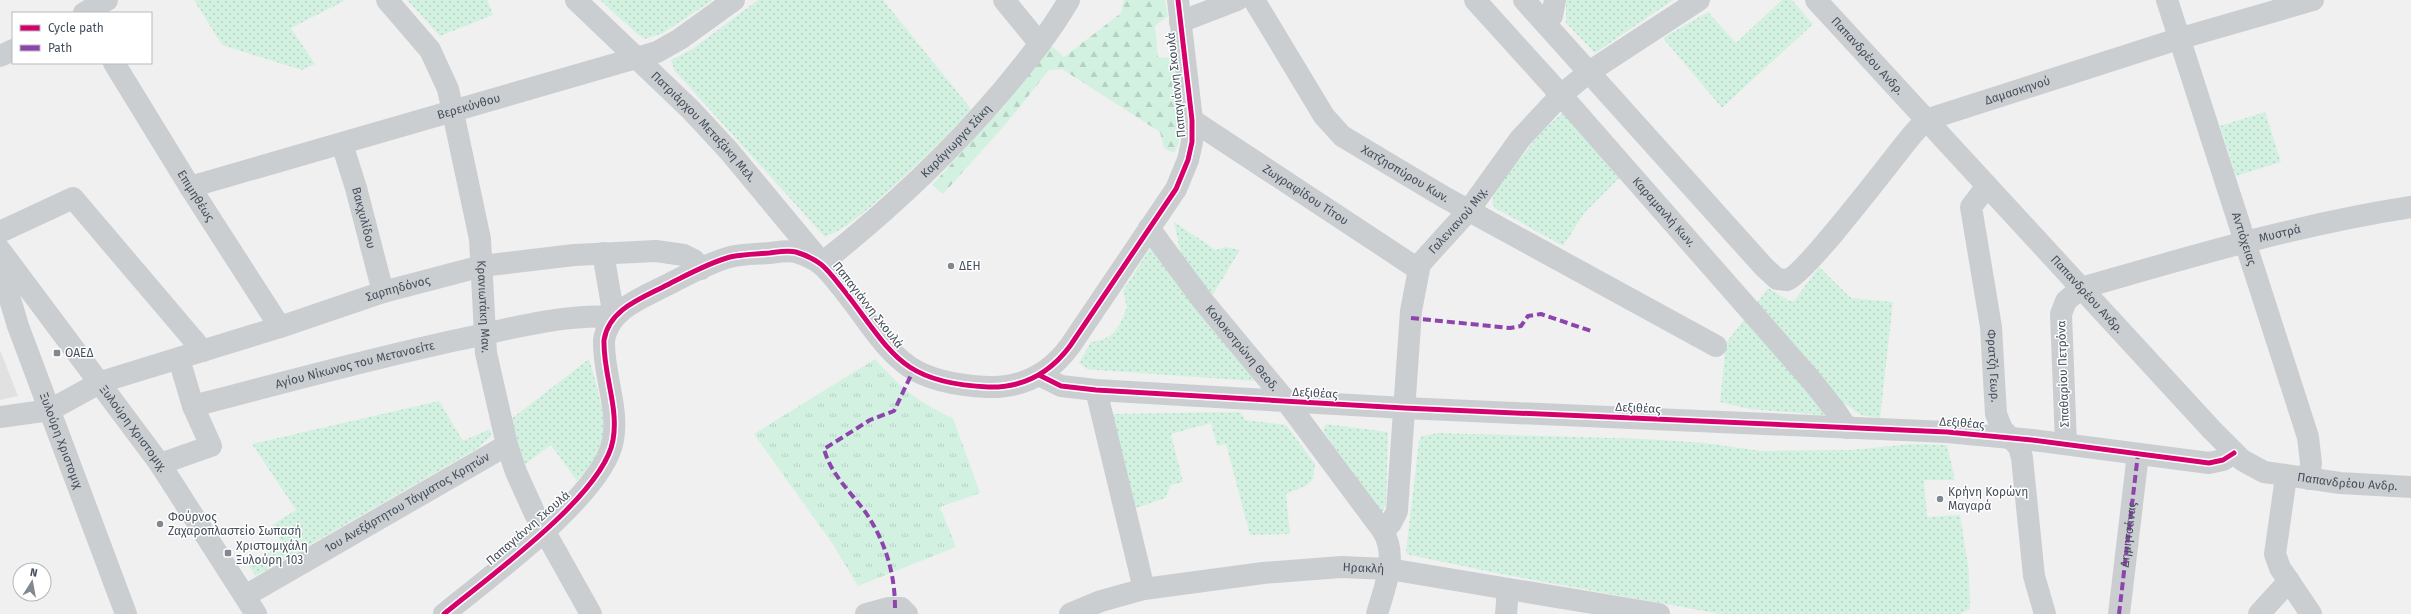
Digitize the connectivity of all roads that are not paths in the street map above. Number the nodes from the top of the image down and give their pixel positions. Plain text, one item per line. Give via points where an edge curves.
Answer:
1 (76, 0) edge
2 (106, 0) edge
3 (387, 0) edge
4 (576, 0) edge
5 (734, 0) edge
6 (1004, 0) edge
7 (1069, 0) edge
8 (1178, 0) edge
9 (1237, 0) edge
10 (1254, 0) edge
11 (1475, 0) edge
12 (1524, 0) edge
13 (1555, 0) edge
14 (1699, 0) edge
15 (1816, 0) edge
16 (2167, 0) edge
17 (2313, 0) edge
18 (83, 12) edge
19 (86, 12) edge
20 (1180, 22) junction
21 (1545, 23) junction
22 (2178, 38) junction
23 (1040, 44) junction
24 (12, 50) edge
25 (0, 56) edge
26 (638, 59) junction
27 (115, 64) edge
28 (1589, 72) junction
29 (1561, 95) junction
30 (454, 112) junction
31 (1192, 120) junction
32 (1927, 121) junction
33 (342, 144) junction
34 (1986, 186) junction
35 (190, 187) junction
36 (2411, 207) edge
37 (1469, 210) junction
38 (1150, 228) junction
39 (0, 232) edge
40 (2245, 242) junction
41 (603, 253) junction
42 (5, 258) edge
43 (822, 263) junction
44 (482, 266) junction
45 (701, 268) junction
46 (1418, 269) junction
47 (2081, 288) junction
48 (382, 292) junction
49 (614, 317) junction
50 (280, 327) junction
51 (484, 334) junction
52 (1716, 346) dead end
53 (203, 351) junction
54 (179, 359) junction
55 (1040, 375) junction
56 (101, 382) junction
57 (1096, 390) junction
58 (1286, 401) junction
59 (193, 406) junction
60 (1404, 408) junction
61 (50, 410) junction
62 (0, 417) edge
63 (1847, 428) junction
64 (2008, 437) junction
65 (2066, 444) junction
66 (507, 445) junction
67 (2234, 453) junction
68 (2138, 454) junction
69 (160, 464) junction
70 (2286, 477) junction
71 (2309, 479) junction
72 (2411, 487) edge
73 (544, 530) junction
74 (1383, 530) junction
75 (1389, 569) junction
76 (2289, 581) junction
77 (1144, 589) junction
78 (1508, 589) junction
79 (245, 596) junction
80 (1620, 611) edge
81 (126, 614) edge
82 (256, 614) edge
83 (444, 614) edge
84 (591, 614) edge
85 (866, 614) edge
86 (907, 614) edge
87 (1070, 614) edge
88 (1377, 614) edge
89 (1506, 614) edge
90 (1659, 614) edge
91 (2045, 614) edge
92 (2119, 614) edge
93 (2259, 614) edge
94 (2311, 614) edge

1 - 18 street
2 - 19 street
3 - 30 street, Κρανιωτάκη Μαν. via 430,50 444,77
4 - 26 street, Πατριάρχου Μεταξάκη Μελ.
5 - 26 street, Βερεκύνθου via 669,46
6 - 23 street
7 - 23 street, Καράγιωργα Σάκη
8 - 20 street, Παπαγιάννη Σκουλά
9 - 20 street
10 - 37 street, Χατζησπύρου Κων. via 1317,105 1337,132
11 - 29 street, Καραμανλή Κων.
12 - 21 street
13 - 21 street via 1552,16
14 - 28 street, Γαλενιανού Μιχ.
15 - 32 street, Παπανδρέου Ανδρ.
16 - 22 street, Αντιόχειας
17 - 22 street, Δαμασκηνού
20 - 31 street, Παπαγιάννη Σκουλά
21 - 28 street
22 - 32 street, Δαμασκηνού via 1957,108
22 - 40 street, Αντιόχειας
23 - 43 street, Καράγιωργα Σάκη via 983,114 930,171 889,209
24 - 25 street
26 - 30 street, Βερεκύνθου
26 - 43 street, Πατριάρχου Μεταξάκη Μελ. via 729,151
27 - 35 street, Επιμηθέως
28 - 29 street, Γαλενιανού Μιχ.
28 - 32 street, Δαμασκηνού via 1777,279 1787,280 1799,273 1912,135
29 - 37 street, Γαλενιανού Μιχ. via 1520,139
29 - 63 street, Καραμανλή Κων. via 1826,398
30 - 33 street, Βερεκύνθου
30 - 44 street, Κρανιωτάκη Μαν. via 480,239
31 - 38 street, Παπαγιάννη Σκουλά via 1191,150 1184,172 1176,190
31 - 46 street, Ζωγραφίδου Τίτου
32 - 34 street, Παπανδρέου Ανδρ.
33 - 35 street, Βερεκύνθου
33 - 48 street, Βακχυλίδου via 356,188
34 - 47 street, Παπανδρέου Ανδρ.
34 - 64 street, Φρατζή Γεωρ. via 1972,207 1991,327 1996,414 2000,426
35 - 50 street, Επιμηθέως
36 - 40 street, Μυστρά via 2355,216
37 - 46 street, Γαλενιανού Μιχ. via 1428,254
37 - 52 street, Χατζησπύρου Κων.
38 - 55 street, Παπαγιάννη Σκουλά via 1064,354
38 - 58 street, Κολοκοτρώνη Θεοδ. via 1203,301
39 - 53 street via 73,198
40 - 47 street, Μυστρά
40 - 71 street, Αντιόχειας via 2308,437 2311,463
41 - 44 street, Σαρπηδόνος via 537,258
41 - 45 street, Σαρπηδόνος via 679,253 689,257
41 - 49 street
42 - 56 street, Ξυλούρη Χριστομιχ.
42 - 61 street, Ξυλούρη Χριστομιχ via 11,303
43 - 45 street, Παπαγιάννη Σκουλά via 790,251 732,257
43 - 55 street, Παπαγιάννη Σκουλά via 881,340 899,361 913,371 927,378 992,387 1017,384
44 - 48 street, Σαρπηδόνος
44 - 51 street, Κρανιωτάκη Μαν.
45 - 49 street, Παπαγιάννη Σκουλά via 642,297
46 - 60 street, Γαλενιανού Μιχ. via 1411,311
47 - 65 street, Σπαθαρίου Πετρόνα via 2066,301 2061,314
47 - 67 street, Παπανδρέου Ανδρ.
48 - 50 street, Σαρπηδόνος
49 - 51 street, Αγίου Νίκωνος του Μετανοείτε via 577,318
49 - 73 street, Παπαγιάννη Σκουλά via 607,328 604,346 614,424 611,449 588,488
50 - 53 street, Σαρπηδόνος
51 - 59 street, Αγίου Νίκωνος του Μετανοείτε
51 - 66 street, Κρανιωτάκη Μαν. via 490,374
53 - 54 street, Σαρπηδόνος
54 - 56 street, Σαρπηδόνος
54 - 59 street
55 - 57 street, Δεξιθέας via 1061,386
56 - 61 street, Σαρπηδόνος
56 - 69 street, Ξυλούρη Χριστομιχ.
57 - 58 street, Δεξιθέας
57 - 77 street
58 - 60 street, Δεξιθέας
58 - 74 street, Κολοκοτρώνη Θεοδ.
59 - 69 street via 211,446
60 - 63 street, Δεξιθέας
60 - 74 street, Γαλενιανού Μιχ. via 1396,511 1391,523
61 - 62 street
61 - 81 street, Ξυλούρη Χριστομιχ
63 - 64 street, Δεξιθέας
64 - 65 street, Δεξιθέας
64 - 91 street, Φρατζή Γεωρ. via 2019,447 2022,458 2034,576
65 - 68 street, Δεξιθέας
66 - 73 street, Κρανιωτάκη Μαν. via 519,480
66 - 79 street, 1ου Ανεξάρτητου Τάγματος Κρητών
67 - 68 street, Δεξιθέας via 2209,464
67 - 70 street, Παπανδρέου Ανδρ. via 2259,470
68 - 92 street, Δημητσάνας
69 - 79 street, Ξυλούρη Χριστομιχ.
70 - 71 street, Παπανδρέου Ανδρ.
70 - 76 street via 2275,554 2280,568
71 - 72 street, Παπανδρέου Ανδρ.
73 - 83 street, Παπαγιάννη Σκουλά
73 - 84 street, Κρανιωτάκη Μαν.
74 - 75 street, Κολοκοτρώνη Θεοδ. via 1391,550
75 - 77 street, Ηρακλή via 1309,568
75 - 78 street, Ηρακλή
75 - 88 street, Κολοκοτρώνη Θεοδ.
76 - 93 street
76 - 94 street
77 - 87 street, Ηρακλή via 1101,601
78 - 80 street, Ηρακλή
78 - 89 street
79 - 82 street, Ξυλούρη Χριστομιχ.
80 - 90 street, Ηρακλή
85 - 86 street via 895,608 901,608

